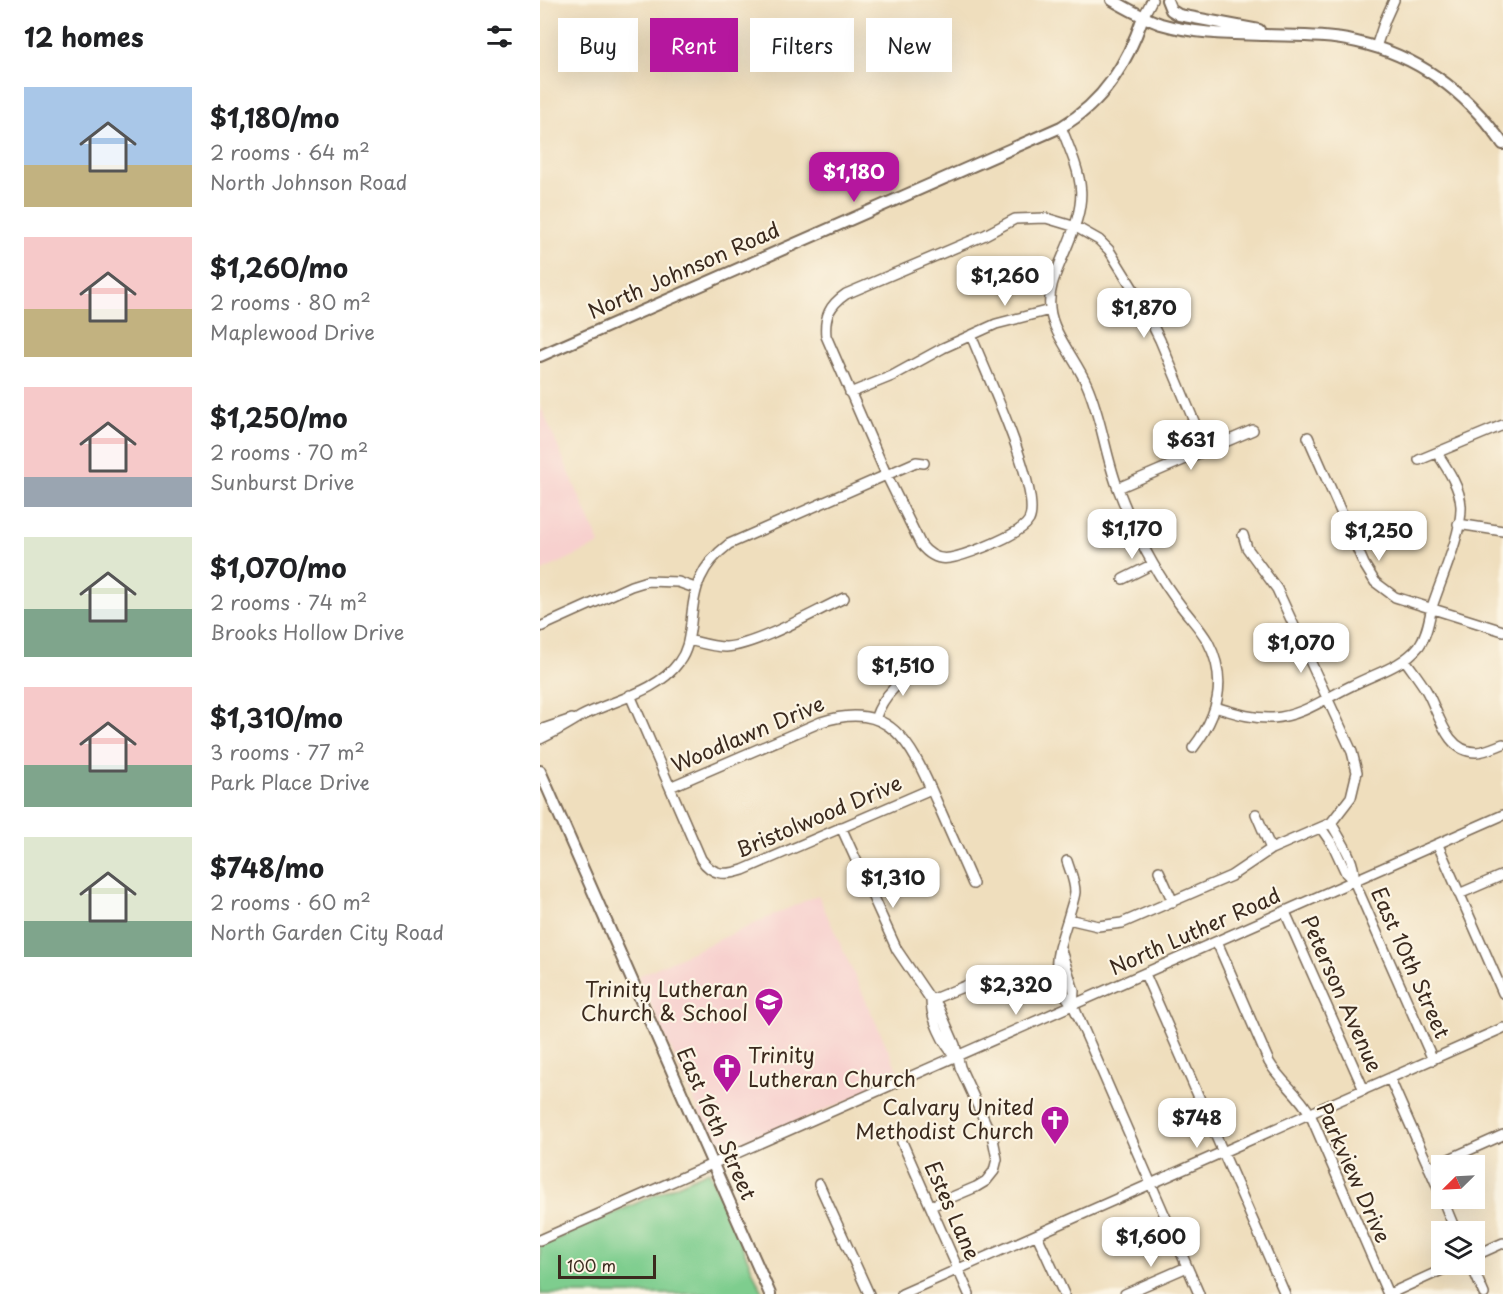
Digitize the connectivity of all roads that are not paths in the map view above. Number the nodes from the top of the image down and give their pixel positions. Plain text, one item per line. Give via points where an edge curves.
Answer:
1 (1112, 0) edge
2 (1152, 0) edge
3 (1167, 0) edge
4 (1394, 0) edge
5 (1143, 17) junction
6 (1277, 35) junction
7 (1376, 47) junction
8 (1061, 127) junction
9 (1503, 144) edge
10 (1076, 227) junction
11 (1050, 310) junction
12 (971, 335) junction
13 (540, 356) edge
14 (850, 393) junction
15 (1503, 425) edge
16 (1253, 430) dead end
17 (1308, 437) dead end
18 (1206, 450) junction
19 (1437, 453) junction
20 (1419, 460) dead end
21 (924, 463) dead end
22 (886, 474) junction
23 (1118, 488) junction
24 (1458, 524) junction
25 (1503, 531) edge
26 (1243, 535) dead end
27 (1153, 564) junction
28 (1123, 579) dead end
29 (695, 588) junction
30 (844, 598) dead end
31 (1432, 609) junction
32 (540, 627) edge
33 (1503, 631) edge
34 (689, 640) junction
35 (1405, 660) junction
36 (924, 668) dead end
37 (630, 695) junction
38 (1328, 698) junction
39 (1215, 707) junction
40 (580, 717) junction
41 (875, 719) junction
42 (540, 730) edge
43 (540, 739) edge
44 (1503, 744) edge
45 (1193, 748) dead end
46 (540, 771) edge
47 (670, 787) junction
48 (931, 789) junction
49 (1256, 814) dead end
50 (1503, 815) edge
51 (1331, 824) junction
52 (841, 827) junction
53 (1321, 828) junction
54 (1438, 844) junction
55 (1271, 849) junction
56 (1066, 861) dead end
57 (1160, 871) dead end
58 (1503, 875) edge
59 (1354, 881) junction
60 (973, 884) dead end
61 (1459, 894) junction
62 (1173, 902) junction
63 (1285, 912) junction
64 (1068, 919) junction
65 (1217, 942) junction
66 (1145, 974) junction
67 (970, 984) dead end
68 (1503, 993) edge
69 (930, 999) junction
70 (1073, 1005) junction
71 (1503, 1028) edge
72 (957, 1057) junction
73 (1433, 1060) junction
74 (1390, 1079) junction
75 (1364, 1090) junction
76 (1310, 1114) junction
77 (1503, 1135) edge
78 (902, 1142) dead end
79 (1223, 1152) junction
80 (713, 1164) junction
81 (1429, 1168) junction
82 (1431, 1173) edge
83 (819, 1184) dead end
84 (1151, 1184) junction
85 (931, 1206) junction
86 (1037, 1235) junction
87 (540, 1240) edge
88 (1503, 1243) edge
89 (1485, 1251) edge
90 (1187, 1267) junction
91 (958, 1270) junction
92 (1431, 1275) edge
93 (1476, 1275) edge
94 (770, 1294) edge
95 (869, 1294) edge
96 (902, 1294) edge
97 (969, 1294) edge
98 (1064, 1294) edge
99 (1125, 1294) edge
100 (1199, 1294) edge
101 (1285, 1294) edge
102 (1388, 1294) edge
103 (1484, 1294) edge

1 - 5 main road
2 - 5 street, North Johnson Road
3 - 6 main road via 1171,10 1179,15
4 - 7 street
5 - 6 main road via 1197,31
5 - 8 main road, North Johnson Road via 1135,42 1098,99
6 - 7 main road via 1337,39
7 - 9 main road via 1408,59 1455,90
8 - 10 street via 1081,179
8 - 13 main road, North Johnson Road
10 - 11 street via 1052,282
10 - 14 street via 1046,218 1015,219 846,294 831,305 826,336
10 - 18 street via 1100,240 1130,283 1160,340
11 - 12 street
11 - 23 street via 1052,321 1088,388
12 - 14 street
12 - 22 street via 1015,440 1031,501 1029,520 1017,531 981,548 954,558 936,558 921,545
14 - 22 street
15 - 19 street
16 - 18 street
17 - 31 street via 1375,582 1395,597
18 - 23 street
19 - 20 street
19 - 24 street via 1460,496
21 - 22 street via 915,462
22 - 29 street via 729,544 708,564
23 - 27 street
24 - 25 street
24 - 31 street
26 - 38 street via 1247,549 1277,589
27 - 28 street
27 - 39 street via 1209,644 1218,680
29 - 32 street via 678,582 647,581
29 - 34 street
30 - 34 street via 739,645
31 - 33 street
31 - 35 street via 1421,644
34 - 37 street via 672,671
35 - 38 street
35 - 44 street via 1454,742 1475,752
36 - 41 street via 896,684
37 - 40 street
37 - 47 street
38 - 39 street via 1310,708 1274,718 1246,717
38 - 51 street via 1357,772 1351,797
39 - 45 street via 1209,726
40 - 42 street
40 - 43 street
41 - 47 street, Woodlawn Drive via 849,715 821,722
41 - 48 street via 904,738
46 - 80 main road, East 16th Street
47 - 52 street, Bristolwood Drive via 701,859 711,871 732,874
48 - 52 street, Bristolwood Drive
48 - 60 street
49 - 55 street
50 - 54 street, North Luther Road
51 - 53 street
51 - 59 street via 1355,871
52 - 69 street via 897,950
53 - 55 street
53 - 59 street
54 - 59 street, North Luther Road
54 - 61 street
55 - 62 street via 1231,876
56 - 64 street via 1075,895
57 - 62 street
58 - 61 street
59 - 63 street, North Luther Road
59 - 73 street, East 10th Street
61 - 68 street
62 - 64 street via 1110,926
63 - 65 street, North Luther Road
63 - 75 street, Peterson Avenue
64 - 70 street via 1060,947 1074,991
65 - 66 street, North Luther Road
65 - 76 street, Parkview Drive via 1269,1062
66 - 70 street, North Luther Road
66 - 79 street
67 - 69 street
69 - 72 street via 949,1050
70 - 72 street, North Luther Road
70 - 84 street
71 - 73 street
72 - 80 street, North Luther Road
72 - 85 street via 993,1140 997,1159 986,1180
73 - 74 street
74 - 75 street
74 - 81 street
75 - 76 street
76 - 79 street
76 - 102 street, Parkview Drive
77 - 81 street
78 - 85 street, Estes Lane
79 - 84 street
79 - 101 street
80 - 87 street, North Luther Road
80 - 94 main road, East 16th Street
81 - 82 street
83 - 95 street
84 - 86 street
84 - 90 street
85 - 91 street, Estes Lane
86 - 91 street
86 - 98 street
88 - 89 street
90 - 99 street
90 - 100 street
91 - 96 street
91 - 97 street, Estes Lane
92 - 102 street
93 - 103 street

